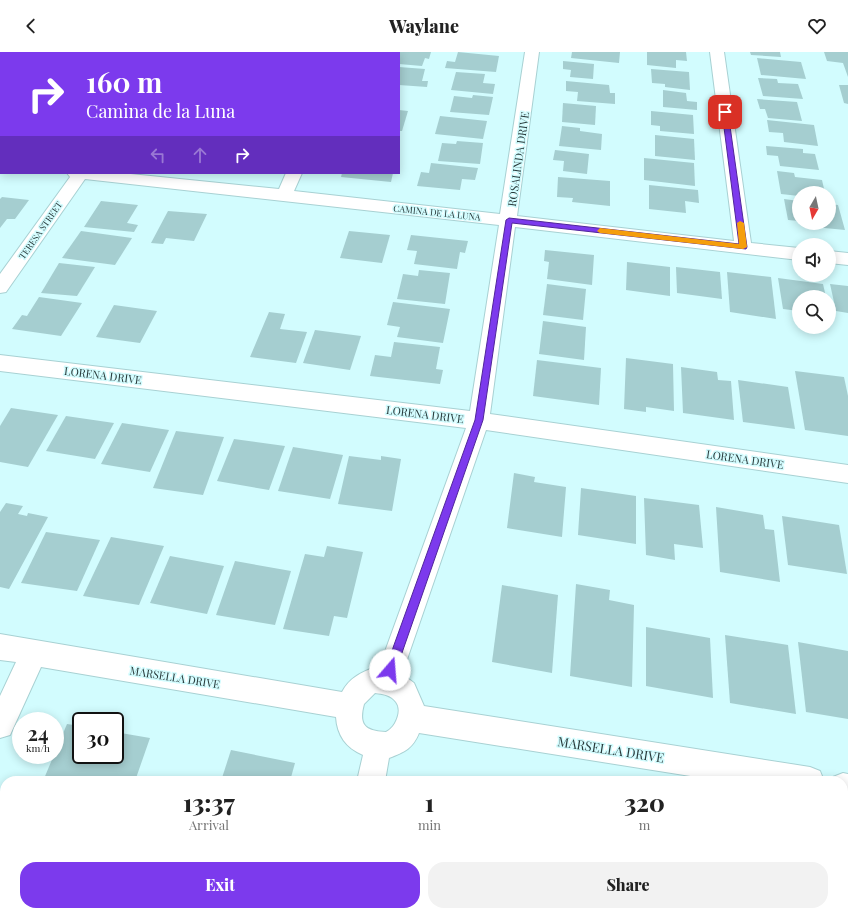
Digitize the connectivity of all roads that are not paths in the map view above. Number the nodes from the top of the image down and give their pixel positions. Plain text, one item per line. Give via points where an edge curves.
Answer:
1 (532, 52) edge
2 (717, 52) edge
3 (78, 174) edge
4 (88, 174) edge
5 (294, 174) edge
6 (284, 195) junction
7 (509, 220) junction
8 (743, 247) junction
9 (792, 253) edge
10 (836, 258) edge
11 (0, 260) edge
12 (848, 260) edge
13 (18, 263) junction
14 (0, 287) edge
15 (0, 363) edge
16 (479, 420) junction
17 (848, 474) edge
18 (0, 646) edge
19 (34, 653) junction
20 (387, 680) junction
21 (349, 706) junction
22 (412, 718) junction
23 (0, 725) edge
24 (378, 747) junction
25 (372, 776) edge
26 (754, 776) edge

1 - 7 street, ROSALINDA DRIVE
2 - 8 street
3 - 13 street, TERESA STREET
4 - 6 street, CAMINA DE LA LUNA
5 - 6 street
6 - 7 street, CAMINA DE LA LUNA
7 - 8 street, CAMINA DE LA LUNA
7 - 16 street, ROSALINDA DRIVE
8 - 9 street, CAMINA DE LA LUNA
10 - 12 street
11 - 13 street
13 - 14 street, TERESA STREET
15 - 16 street, LORENA DRIVE
16 - 17 street, LORENA DRIVE
16 - 20 street, ROSALINDA DRIVE
18 - 19 street, MARSELLA DRIVE
19 - 21 street, MARSELLA DRIVE
19 - 23 street
20 - 21 street via 375,680 364,685 355,694
20 - 22 street via 402,688 411,702
21 - 24 street via 349,720 354,734 365,743
22 - 24 street via 406,734 394,744
22 - 26 street, MARSELLA DRIVE
24 - 25 street

